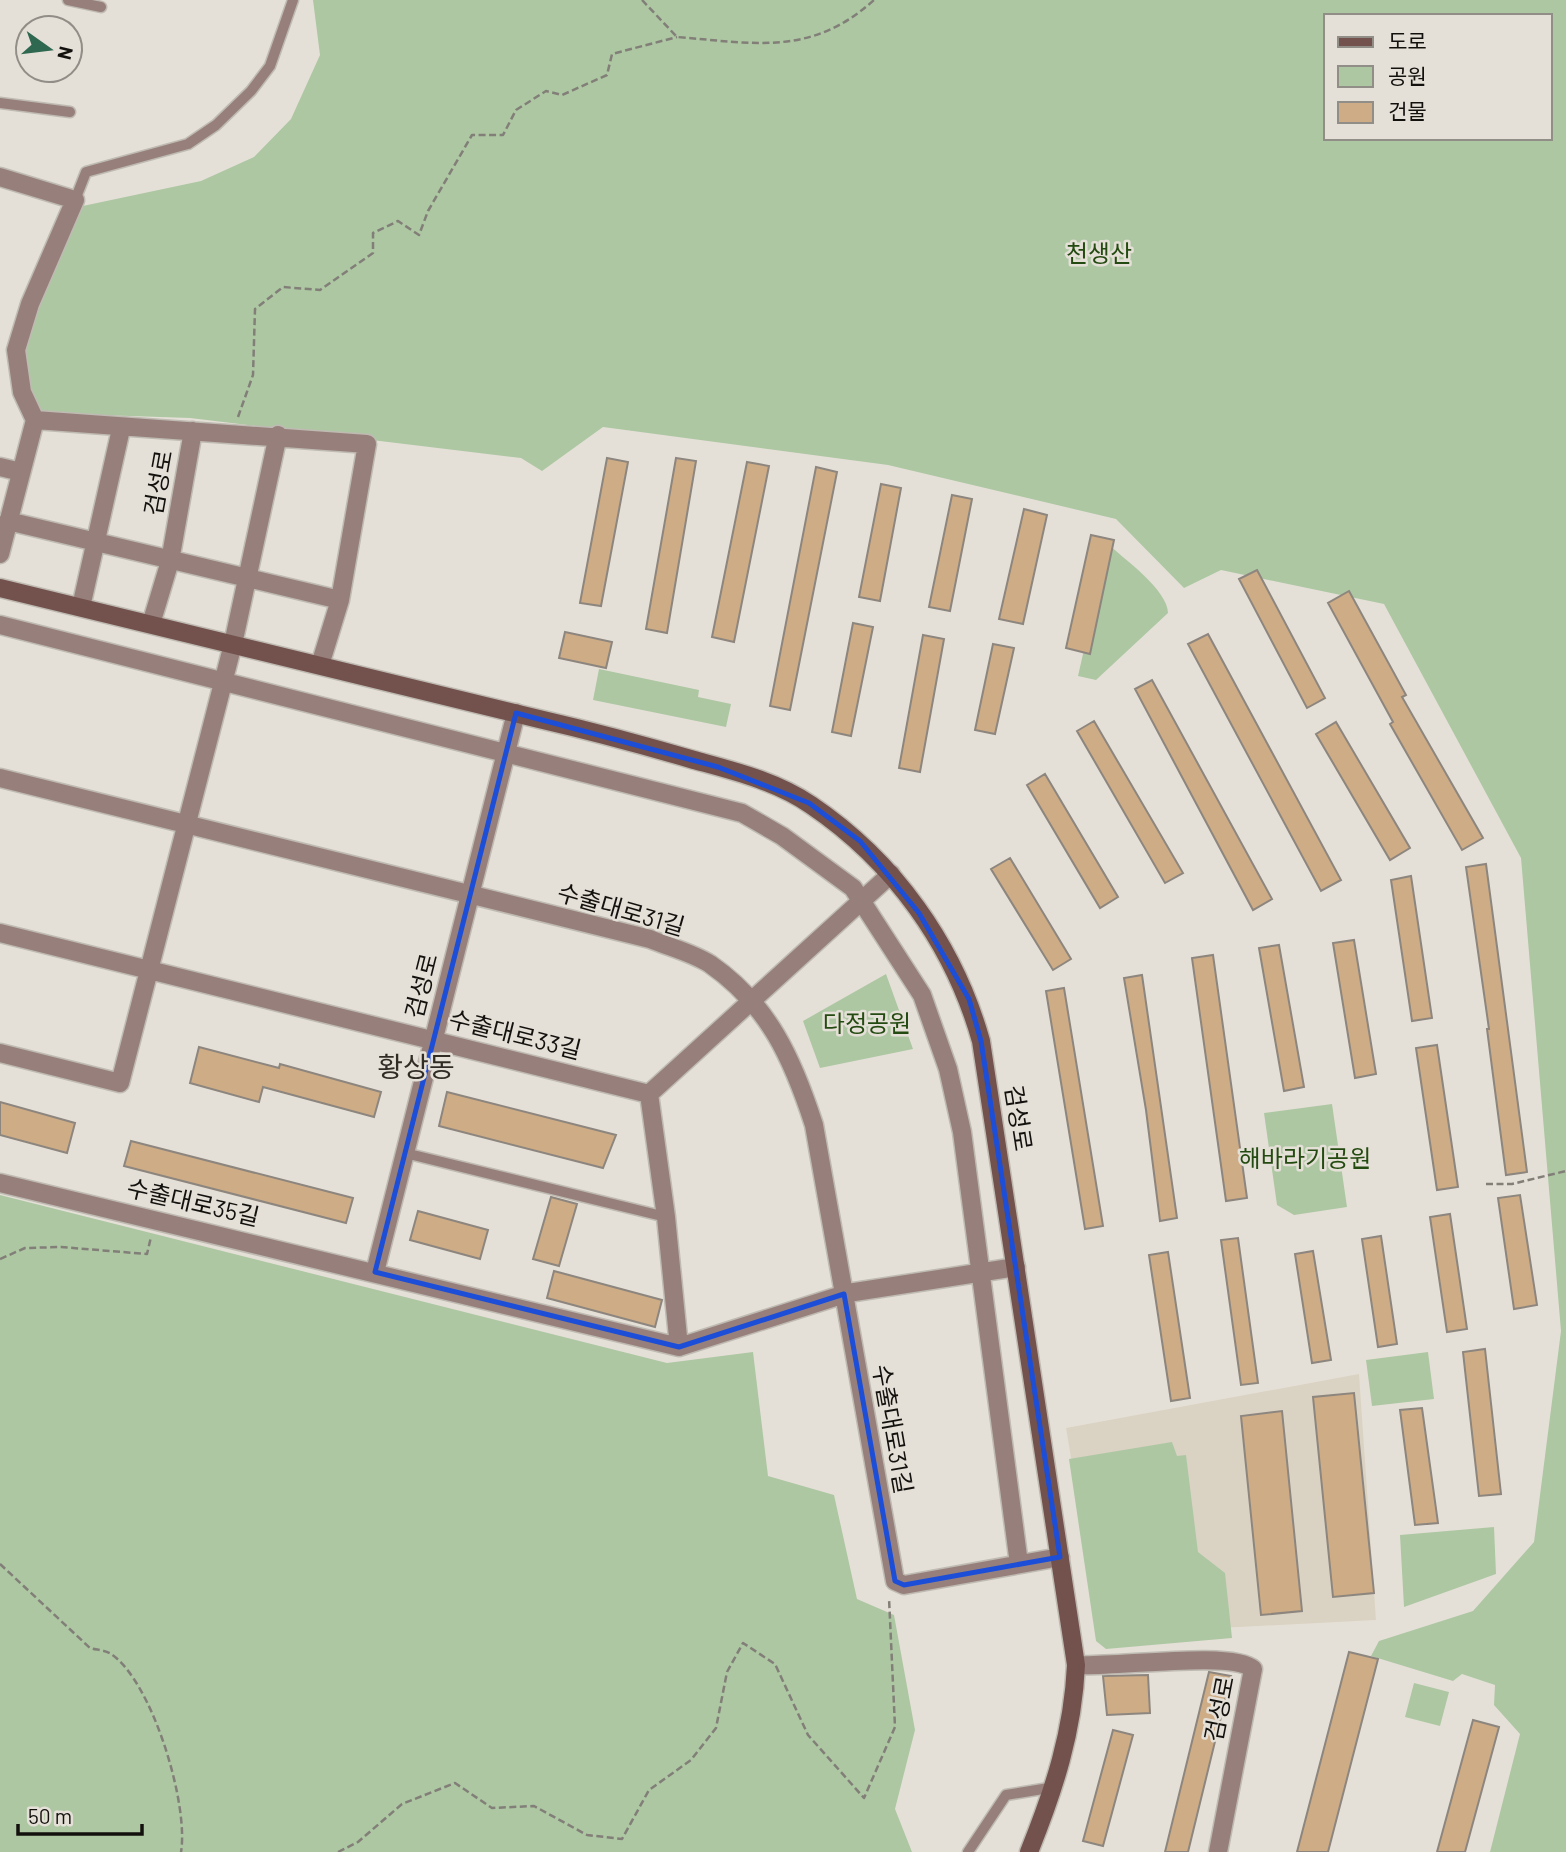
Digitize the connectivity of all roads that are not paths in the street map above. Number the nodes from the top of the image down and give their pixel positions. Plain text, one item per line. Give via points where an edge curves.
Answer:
1 (68, 0) edge
2 (293, 0) edge
3 (101, 7) dead end
4 (0, 103) edge
5 (70, 112) dead end
6 (0, 177) edge
7 (75, 200) junction
8 (35, 420) junction
9 (121, 429) junction
10 (193, 431) junction
11 (278, 435) junction
12 (0, 467) edge
13 (21, 472) junction
14 (9, 521) junction
15 (95, 544) junction
16 (0, 554) edge
17 (170, 561) junction
18 (248, 580) junction
19 (0, 588) edge
20 (340, 600) junction
21 (81, 607) junction
22 (151, 624) junction
23 (0, 625) edge
24 (233, 644) junction
25 (320, 665) junction
26 (223, 684) junction
27 (516, 713) junction
28 (506, 752) junction
29 (0, 778) edge
30 (187, 824) junction
31 (891, 874) junction
32 (470, 894) junction
33 (861, 900) junction
34 (0, 933) edge
35 (149, 970) junction
36 (751, 1001) junction
37 (433, 1040) junction
38 (0, 1053) edge
39 (649, 1094) junction
40 (405, 1153) junction
41 (0, 1183) edge
42 (666, 1217) junction
43 (1016, 1267) junction
44 (375, 1272) junction
45 (982, 1272) junction
46 (844, 1294) junction
47 (679, 1347) junction
48 (1060, 1557) junction
49 (1019, 1564) junction
50 (1076, 1665) junction
51 (1055, 1787) junction
52 (968, 1852) edge
53 (1029, 1852) edge
54 (1218, 1852) edge

1 - 3 lane
2 - 7 lane via 270,66 216,125 188,145 86,172
4 - 5 lane
6 - 7 street
7 - 8 street via 30,303 16,350 22,392
8 - 9 street, 검성로
8 - 13 street
9 - 10 street, 검성로
9 - 15 street, 검성로
10 - 11 street, 검성로
10 - 17 street, 검성로
11 - 18 street
11 - 20 street, 검성로 via 368,444
12 - 13 street
13 - 14 street
14 - 15 street
14 - 16 street
15 - 17 street
15 - 21 street, 검성로
17 - 18 street
17 - 22 street, 검성로
18 - 20 street
18 - 24 street
19 - 21 street, 검성로
20 - 25 street, 검성로
21 - 22 street, 검성로
22 - 24 street, 검성로
23 - 26 street
24 - 25 street, 검성로
24 - 26 street
25 - 27 street, 검성로
26 - 28 street
26 - 30 street
27 - 28 street, 검성로
27 - 31 street, 검성로 via 766,782 809,803 860,841
28 - 32 street, 검성로
28 - 33 street via 742,813 828,867
29 - 30 street, 수출대로31길
30 - 32 street, 수출대로31길
30 - 35 street
31 - 33 street
31 - 43 street, 검성로 via 951,960 969,999 981,1041
32 - 36 street, 수출대로31길 via 650,939 709,964
32 - 37 street, 검성로
33 - 36 street
33 - 45 street via 922,995 948,1069
34 - 35 street, 수출대로33길
35 - 37 street, 수출대로33길
35 - 38 street via 120,1083
36 - 39 street
36 - 46 street, 수출대로31길 via 795,1068 814,1125
37 - 39 street, 수출대로33길
37 - 40 street, 검성로
39 - 42 street
40 - 42 lane
40 - 44 street, 검성로
41 - 44 street, 수출대로35길
42 - 47 street
43 - 45 street
43 - 48 street, 검성로
44 - 47 street, 수출대로35길
45 - 46 street
45 - 49 street
46 - 47 street
46 - 49 street, 수출대로31길 via 895,1581 904,1585
48 - 49 street, 수출대로31길
48 - 50 street, 검성로
50 - 51 street, 검성로 via 1075,1695
50 - 54 street, 검성로 via 1215,1660 1253,1669
51 - 52 lane via 1006,1795
51 - 53 street, 검성로

